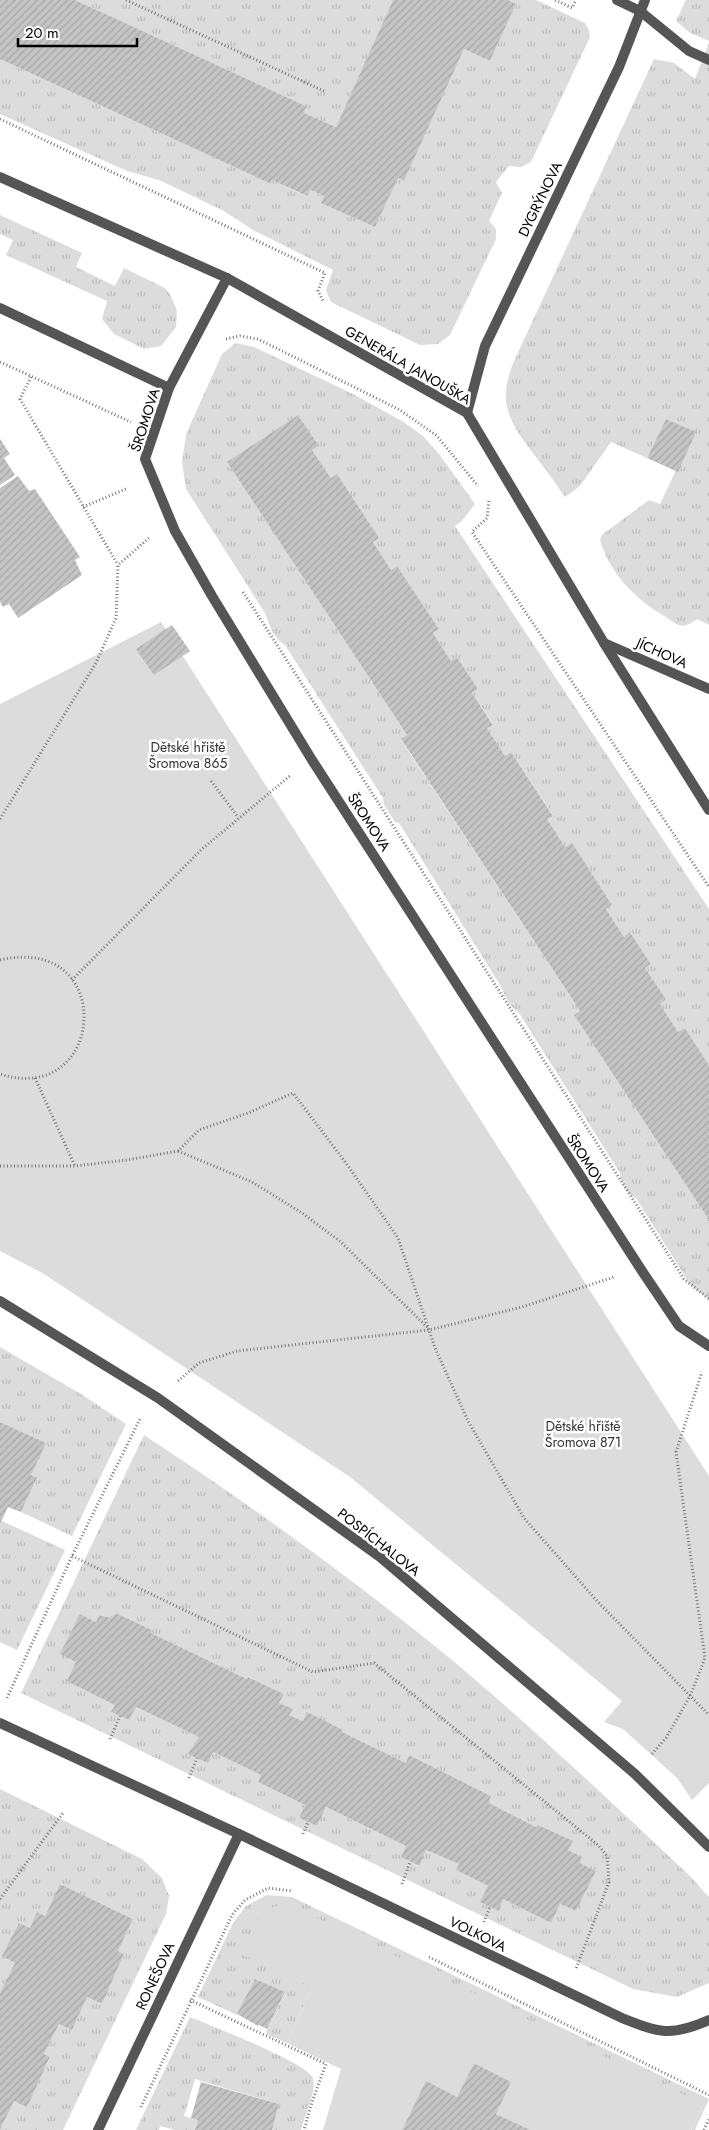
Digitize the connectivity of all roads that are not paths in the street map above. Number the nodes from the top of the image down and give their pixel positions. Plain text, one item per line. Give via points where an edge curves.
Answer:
1 (616, 0) edge
2 (645, 0) edge
3 (640, 11) junction
4 (709, 60) edge
5 (0, 176) edge
6 (227, 278) junction
7 (0, 308) edge
8 (169, 388) junction
9 (467, 413) junction
10 (604, 643) junction
11 (709, 689) edge
12 (709, 810) edge
13 (0, 1301) edge
14 (709, 1346) edge
15 (0, 1723) edge
16 (239, 1834) junction
17 (709, 1847) edge
18 (709, 2020) edge
19 (98, 2130) edge

1 - 3 street
2 - 3 street, DYGRÝNOVA
3 - 4 street via 690,51
3 - 9 street, DYGRÝNOVA via 619,66 485,346
5 - 6 street, GENERÁLA JANOUŠKA
6 - 8 street, ŠROMOVA
6 - 9 street, GENERÁLA JANOUŠKA
7 - 8 street
8 - 14 street, ŠROMOVA via 145,459 169,520 312,760 642,1271 679,1326
9 - 10 street, GENERÁLA JANOUŠKA
10 - 11 street, JÍCHOVA
10 - 12 street, GENERÁLA JANOUŠKA
13 - 17 street, POSPÍCHALOVA via 158,1398 380,1557 635,1774
15 - 16 street, VOLKOVA
16 - 18 street, VOLKOVA via 655,2031 684,2030
16 - 19 street, RONEŠOVA

